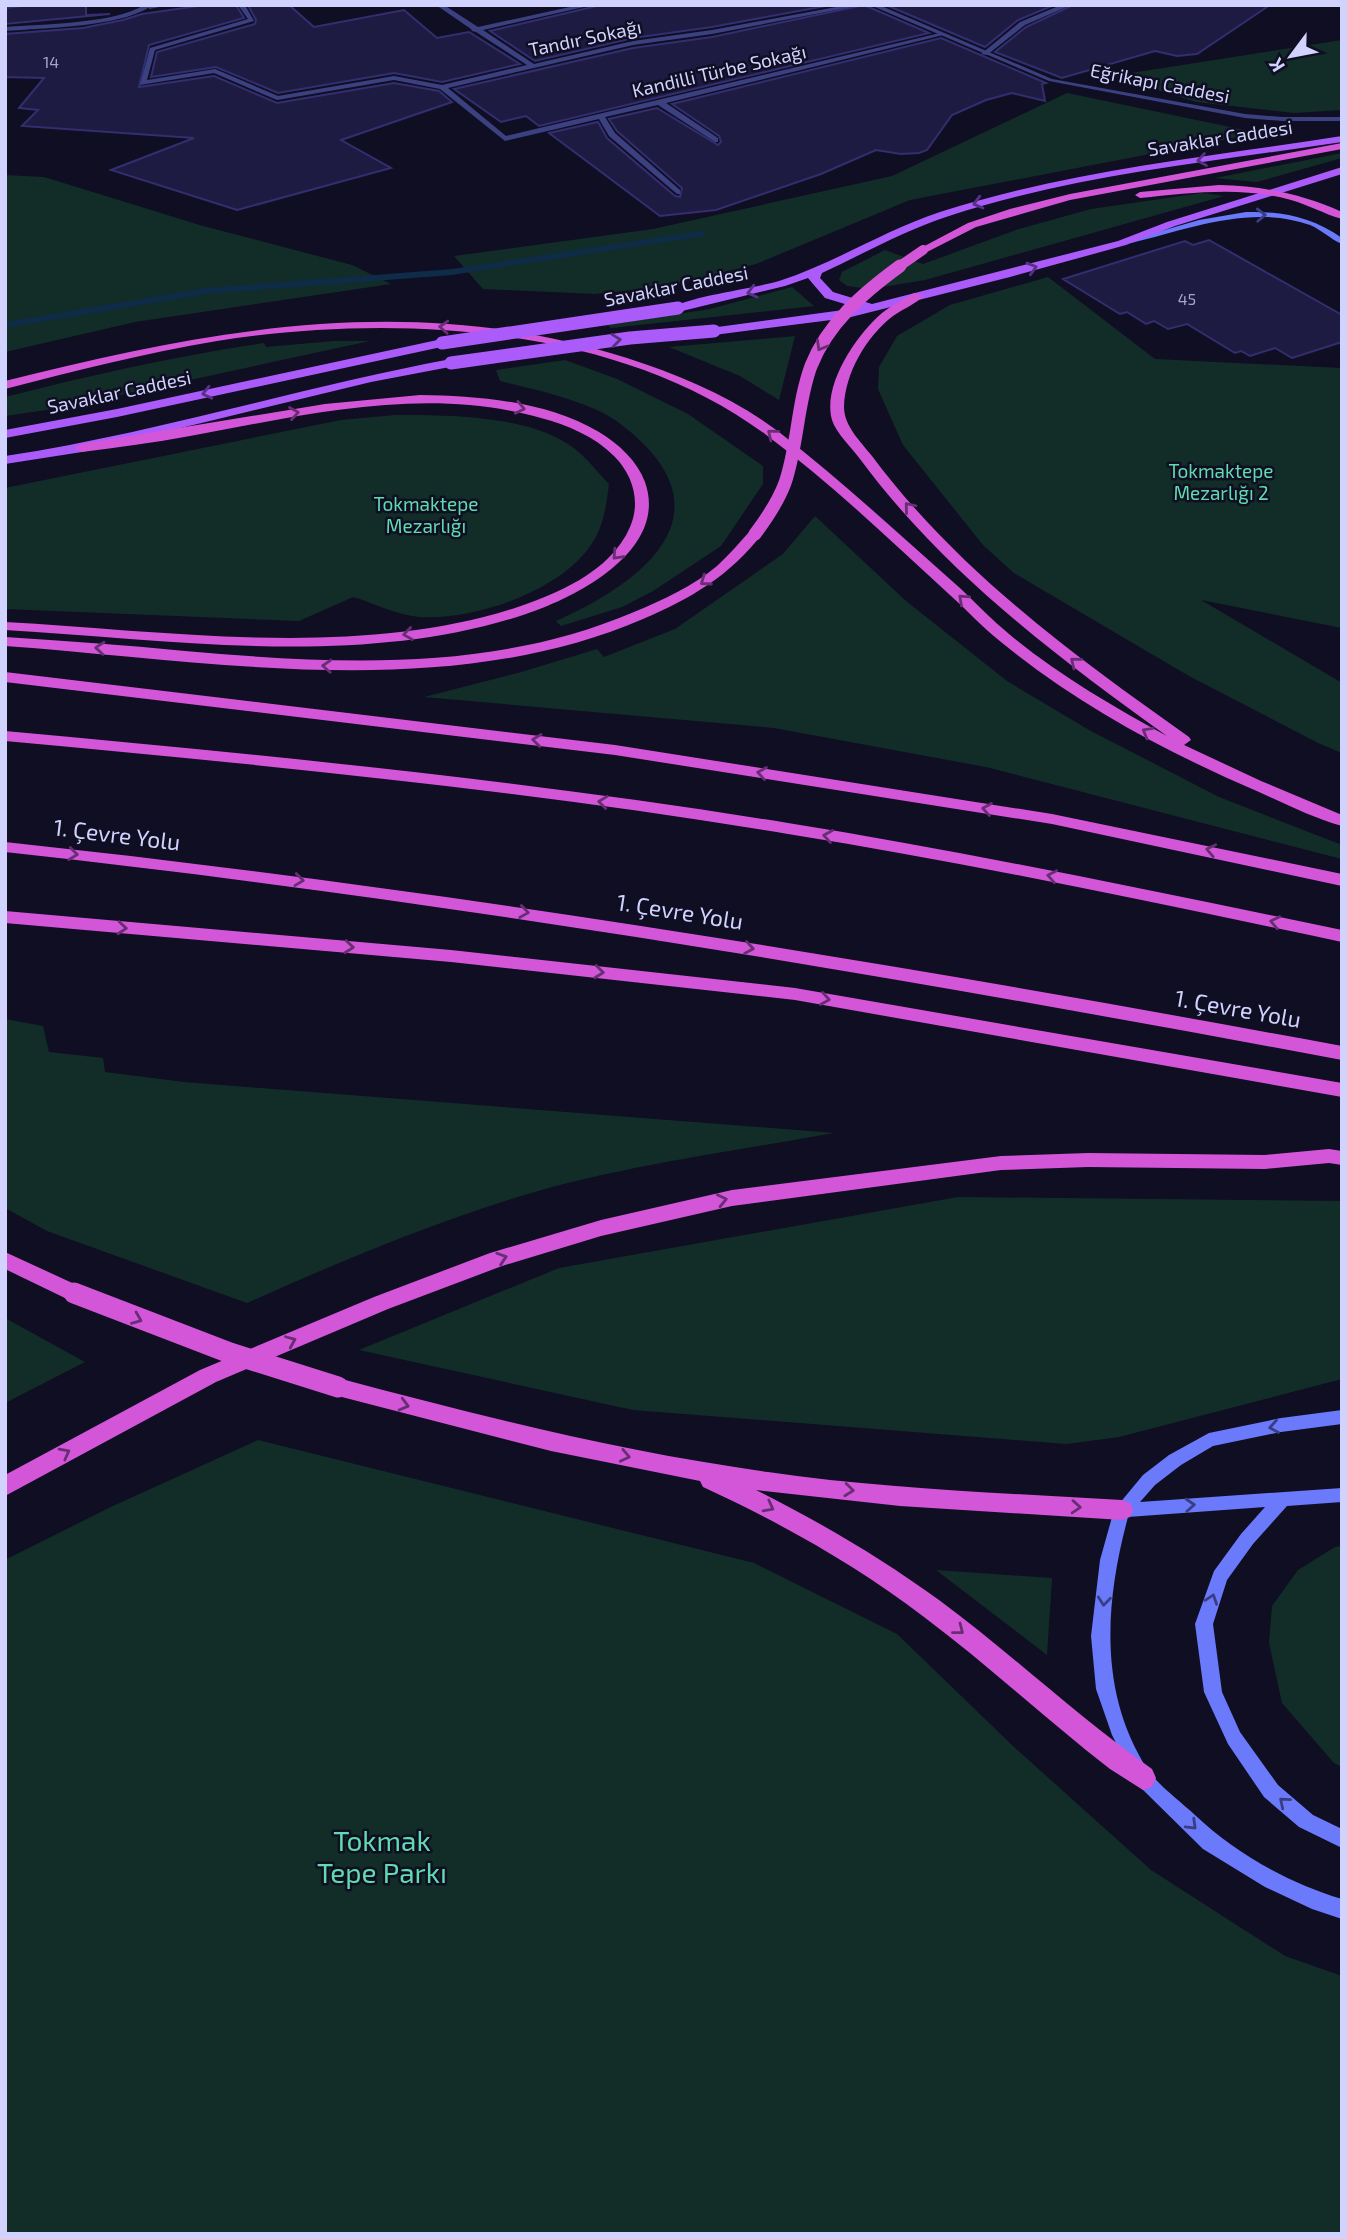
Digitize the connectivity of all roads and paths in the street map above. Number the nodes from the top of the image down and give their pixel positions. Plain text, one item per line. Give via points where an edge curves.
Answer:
1 (165, 5) edge
2 (241, 5) edge
3 (439, 5) edge
4 (590, 5) edge
5 (859, 5) edge
6 (873, 5) edge
7 (1068, 5) edge
8 (149, 6) edge
9 (5, 29) edge
10 (474, 30) junction
11 (940, 35) junction
12 (985, 54) junction
13 (533, 65) junction
14 (442, 87) junction
15 (658, 101) junction
16 (600, 115) junction
17 (1342, 118) edge
18 (1342, 139) edge
19 (715, 140) dead end
20 (1342, 146) edge
21 (1342, 170) edge
22 (677, 192) dead end
23 (1276, 192) junction
24 (1342, 216) edge
25 (1342, 242) edge
26 (1122, 243) junction
27 (923, 250) junction
28 (817, 271) junction
29 (918, 296) junction
30 (871, 308) junction
31 (5, 384) edge
32 (5, 434) edge
33 (82, 448) junction
34 (5, 460) edge
35 (755, 534) joint
36 (5, 626) edge
37 (5, 641) edge
38 (5, 677) edge
39 (5, 736) edge
40 (1230, 773) junction
41 (1342, 821) edge
42 (5, 847) edge
43 (1342, 880) edge
44 (5, 917) edge
45 (1342, 936) edge
46 (1342, 1053) edge
47 (1342, 1090) edge
48 (1342, 1158) edge
49 (5, 1260) edge
50 (1342, 1417) edge
51 (684, 1468) junction
52 (5, 1486) edge
53 (1342, 1495) edge
54 (1283, 1499) junction
55 (1122, 1510) junction
56 (1143, 1778) junction
57 (1342, 1839) edge
58 (1342, 1909) edge

1 - 8 street
2 - 14 street via 252,20 152,49 143,83 215,71 277,98 394,78
3 - 10 street
4 - 10 street
5 - 13 street, Tandır Sokağı via 633,43
6 - 11 street, Eğrikapı Caddesi
7 - 12 street via 1032,16
8 - 9 street via 113,19
10 - 13 street
11 - 12 street, Eğrikapı Caddesi
11 - 15 street, Kandilli Türbe Sokağı
12 - 17 street, Eğrikapı Caddesi via 1052,79 1245,116
13 - 14 street, Tandır Sokağı
14 - 16 street, Kandilli Türbe Sokağı via 505,139
15 - 16 street, Kandilli Türbe Sokağı
15 - 19 street
16 - 22 street via 612,134
18 -> 28 main road, Savaklar Caddesi via 1083,179 1001,197 908,228
20 - 27 highway via 1014,211 972,225
21 - 23 main road, Savaklar Caddesi
23 - 24 highway
23 - 26 main road, Savaklar Caddesi
23 - 27 highway via 1194,189 1094,202 1020,218
26 -> 25 main road via 1219,219 1272,214 1316,225
29 -> 26 main road, Savaklar Caddesi
27 -> 35 highway, bridge via 872,284 845,309 817,352 803,392 790,473 781,496
28 - 30 main road via 814,278 829,295
28 -> 32 main road, Savaklar Caddesi, bridge via 678,308 442,343
29 - 30 main road, Savaklar Caddesi
40 -> 29 highway via 1097,680 1000,602 942,545 839,421 836,407 841,387 859,346 887,315
33 -> 30 main road, Savaklar Caddesi, bridge via 451,363 630,338 811,321
40 -> 31 highway via 1181,752 1130,722 1008,640 763,426 697,388 642,365 537,339 459,328 342,326 186,344
33 - 34 main road, Savaklar Caddesi
33 -> 36 highway via 366,402 457,400 507,405 582,428 616,449 634,469 642,511 636,530 621,551 601,571 567,593 500,617 449,628 400,636 312,639
35 -> 37 highway via 724,568 640,616 572,640 493,658 398,667 331,666
43 -> 38 highway via 1052,820 615,750
45 -> 39 highway via 1074,881 708,816 323,766
40 - 41 highway
42 -> 46 highway, 1. Çevre Yolu via 331,884 587,921
44 -> 47 highway via 451,956 795,994
52 -> 48 highway via 208,1376 497,1259 601,1228 732,1198 1000,1163
49 -> 51 highway, bridge via 74,1293 230,1353 338,1387 458,1420
50 -> 55 main road via 1209,1440 1149,1480
51 -> 55 highway via 878,1493
51 -> 56 highway via 756,1500 885,1575 959,1629 1093,1744
53 - 54 main road
55 -> 54 main road
57 -> 54 main road via 1306,1821 1271,1791 1234,1738 1213,1692 1204,1625 1220,1576
55 -> 56 main road via 1108,1560 1100,1636 1105,1689
56 -> 58 main road via 1210,1842 1272,1880

